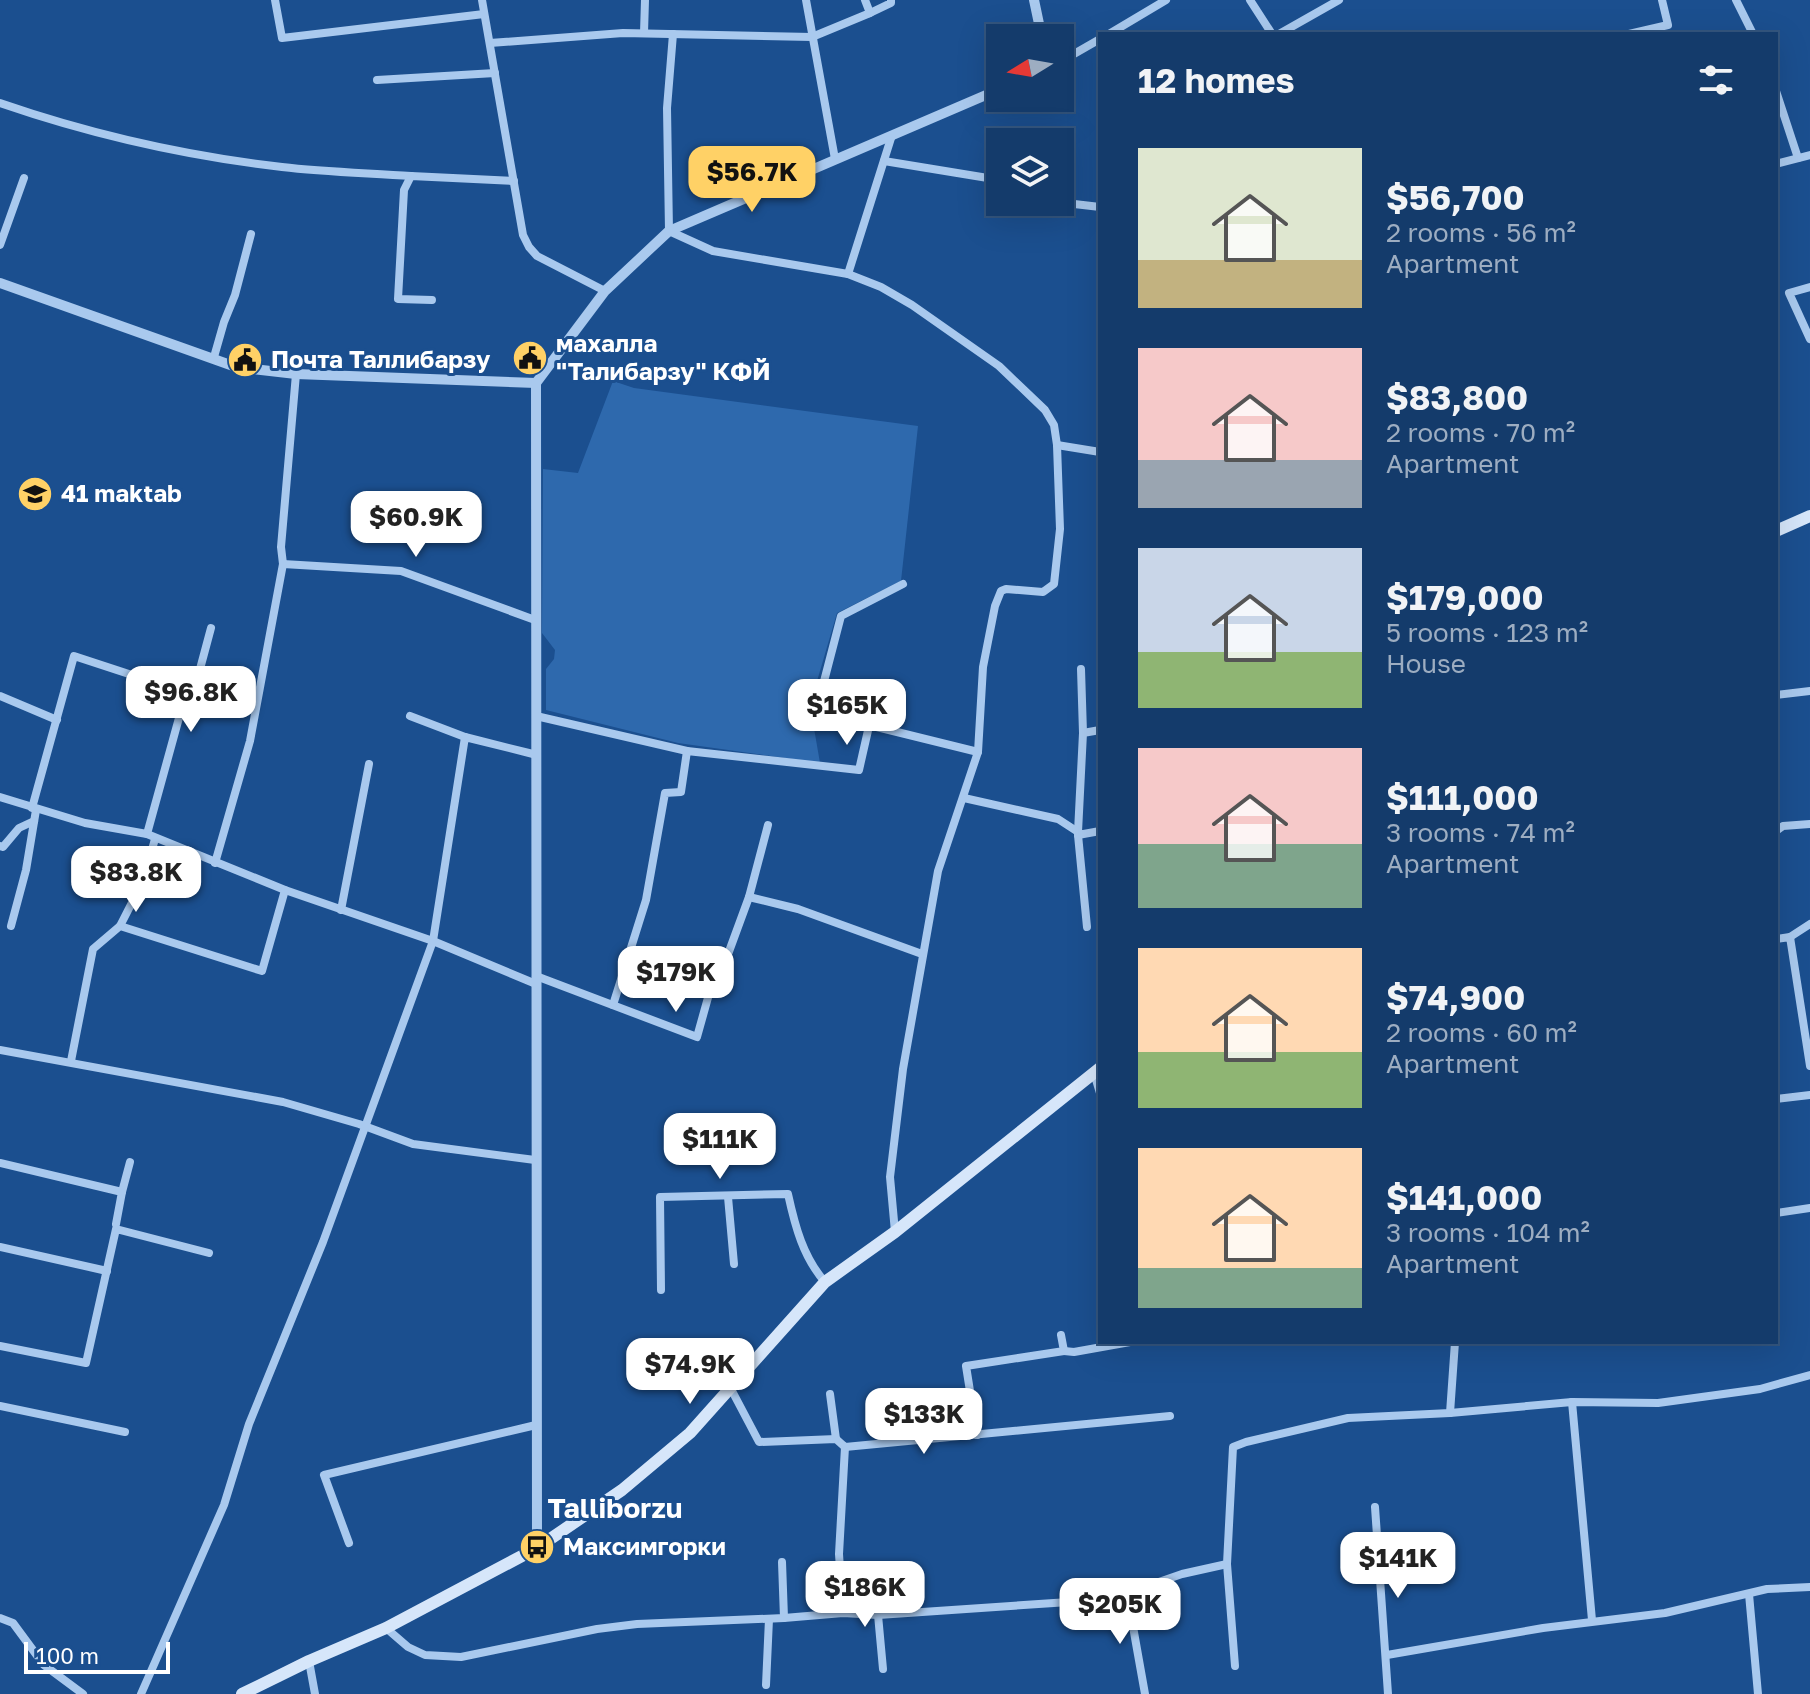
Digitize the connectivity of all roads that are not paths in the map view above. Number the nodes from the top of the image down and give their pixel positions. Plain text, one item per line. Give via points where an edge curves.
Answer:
1 (275, 0) edge
2 (482, 0) edge
3 (645, 0) edge
4 (806, 0) edge
5 (865, 0) edge
6 (891, 0) edge
7 (1034, 0) edge
8 (1166, 0) edge
9 (1250, 0) edge
10 (1339, 0) edge
11 (1662, 0) edge
12 (1736, 0) edge
13 (870, 13) junction
14 (484, 14) junction
15 (1039, 24) edge
16 (1112, 32) edge
17 (1271, 32) edge
18 (1283, 32) edge
19 (1638, 32) edge
20 (1752, 32) edge
21 (644, 33) junction
22 (673, 34) junction
23 (812, 37) junction
24 (1098, 40) edge
25 (490, 43) junction
26 (1074, 54) edge
27 (495, 73) junction
28 (377, 80) dead end
29 (986, 95) edge
30 (1778, 97) edge
31 (0, 103) edge
32 (892, 135) junction
33 (1810, 155) edge
34 (1798, 158) junction
35 (835, 159) junction
36 (884, 161) junction
37 (1778, 163) edge
38 (411, 176) junction
39 (24, 178) dead end
40 (986, 178) edge
41 (514, 181) junction
42 (1074, 204) edge
43 (1098, 207) edge
44 (669, 231) junction
45 (251, 234) dead end
46 (0, 245) edge
47 (848, 274) junction
48 (0, 283) edge
49 (1810, 287) edge
50 (605, 291) junction
51 (432, 300) dead end
52 (1810, 339) edge
53 (214, 357) junction
54 (296, 374) junction
55 (536, 383) junction
56 (1057, 445) junction
57 (1098, 452) edge
58 (1810, 516) edge
59 (1778, 530) edge
60 (283, 564) junction
61 (903, 584) dead end
62 (535, 620) junction
63 (211, 628) dead end
64 (1081, 669) dead end
65 (1810, 691) edge
66 (193, 695) junction
67 (1778, 695) edge
68 (0, 696) edge
69 (410, 716) dead end
70 (536, 716) junction
71 (57, 720) junction
72 (869, 726) junction
73 (1098, 730) edge
74 (1083, 733) junction
75 (465, 737) junction
76 (687, 751) junction
77 (978, 752) junction
78 (537, 755) junction
79 (369, 764) dead end
80 (0, 797) edge
81 (964, 798) junction
82 (34, 809) junction
83 (34, 821) junction
84 (1810, 824) edge
85 (768, 825) dead end
86 (1778, 830) edge
87 (1098, 831) edge
88 (1078, 834) junction
89 (151, 836) junction
90 (0, 846) edge
91 (215, 863) junction
92 (285, 890) junction
93 (749, 897) junction
94 (341, 910) junction
95 (1810, 924) edge
96 (11, 926) dead end
97 (120, 926) junction
98 (1087, 927) dead end
99 (1790, 937) junction
100 (1778, 939) edge
101 (433, 941) junction
102 (922, 954) junction
103 (536, 980) junction
104 (613, 1005) junction
105 (1806, 1018) edge
106 (0, 1050) edge
107 (71, 1061) junction
108 (1810, 1066) edge
109 (1097, 1070) edge
110 (1810, 1095) edge
111 (1778, 1099) edge
112 (366, 1127) junction
113 (535, 1160) junction
114 (130, 1162) dead end
115 (0, 1163) edge
116 (122, 1192) junction
117 (728, 1197) junction
118 (1810, 1208) edge
119 (1778, 1213) edge
120 (116, 1224) dead end
121 (895, 1232) junction
122 (0, 1247) edge
123 (209, 1253) dead end
124 (734, 1264) dead end
125 (107, 1271) junction
126 (825, 1282) junction
127 (661, 1290) dead end
128 (1061, 1335) dead end
129 (1119, 1344) edge
130 (1455, 1344) edge
131 (0, 1346) edge
132 (1064, 1351) junction
133 (1810, 1375) edge
134 (730, 1387) junction
135 (830, 1394) dead end
136 (1572, 1402) junction
137 (0, 1406) edge
138 (1450, 1413) junction
139 (1170, 1416) dead end
140 (536, 1425) junction
141 (125, 1432) dead end
142 (977, 1435) junction
143 (836, 1439) junction
144 (845, 1447) junction
145 (1375, 1507) dead end
146 (349, 1543) dead end
147 (537, 1548) junction
148 (782, 1562) dead end
149 (1227, 1564) junction
150 (1810, 1587) edge
151 (1127, 1593) junction
152 (1749, 1594) junction
153 (843, 1613) junction
154 (878, 1615) junction
155 (0, 1618) edge
156 (784, 1618) junction
157 (769, 1619) junction
158 (1592, 1620) junction
159 (386, 1628) junction
160 (1387, 1655) junction
161 (309, 1661) junction
162 (1235, 1666) dead end
163 (883, 1669) dead end
164 (766, 1685) dead end
165 (83, 1694) edge
166 (141, 1694) edge
167 (242, 1694) edge
168 (315, 1694) edge
169 (1145, 1694) edge
170 (1388, 1694) edge
171 (1758, 1694) edge

1 - 14 street via 282,38
2 - 14 street
3 - 21 street
4 - 23 street
5 - 13 street
6 - 13 street
7 - 15 street
8 - 16 street
9 - 17 street
10 - 18 street
11 - 19 street via 1668,25
12 - 20 street
13 - 23 street
14 - 25 street
21 - 22 street
21 - 25 street
22 - 23 street
22 - 44 street via 667,108
23 - 35 street
24 - 26 street
25 - 27 street
27 - 28 street
27 - 41 street
29 - 32 street
30 - 34 street
31 - 38 street via 158,146 282,167
32 - 35 street
32 - 36 street
33 - 34 street
34 - 37 street
35 - 44 street
36 - 40 street
36 - 47 street
38 - 41 street
38 - 51 street via 404,190 398,299
39 - 46 street
41 - 50 street via 529,247
42 - 43 street
44 - 47 street via 713,251
44 - 50 street
45 - 53 street
47 - 56 street via 912,305 999,366 1045,410
48 - 53 street
49 - 52 street via 1789,293
50 - 55 street
53 - 54 street via 236,367
54 - 55 street
54 - 60 street
55 - 62 street
56 - 57 street
56 - 77 street via 1060,529 1054,584 1043,592 1006,589 998,596 983,667
58 - 59 main road
60 - 62 street via 401,571
60 - 91 street via 250,741
61 - 72 street via 841,616 816,712
62 - 70 street
63 - 66 street
64 - 74 street
65 - 67 street
66 - 71 street via 74,656
66 - 89 street via 182,707
68 - 71 street
69 - 75 street
70 - 76 street
70 - 78 street
71 - 82 street
72 - 76 street via 859,770
72 - 77 street
73 - 74 street
74 - 88 street
75 - 78 street
75 - 101 street
76 - 104 street via 681,792 665,793 646,900
77 - 81 street
78 - 103 street
79 - 94 street
80 - 82 street
81 - 88 street via 1058,819
81 - 102 street via 938,871
82 - 83 street
82 - 89 street
83 - 90 street
83 - 96 street
84 - 86 street
85 - 93 street
87 - 88 street
88 - 98 street
89 - 91 street
89 - 97 street via 143,881
91 - 92 street
92 - 94 street
92 - 97 street via 262,971
93 - 102 street
93 - 104 street via 697,1037
94 - 101 street
95 - 99 street
97 - 107 street via 93,949
99 - 100 street
99 - 105 street
101 - 103 street
101 - 112 street
102 - 121 street via 890,1177
103 - 104 street
103 - 113 street
105 - 108 street
106 - 107 street
107 - 112 street via 283,1102
109 - 121 main road
110 - 111 street
112 - 113 street via 413,1144
112 - 166 street via 249,1424 224,1505
113 - 140 street
114 - 116 street
115 - 116 street
116 - 120 street
117 - 124 street
117 - 126 street via 788,1194 799,1239 811,1267
117 - 127 street via 660,1197
118 - 119 street
121 - 126 main road
122 - 125 street
123 - 125 street via 116,1229
125 - 131 street via 86,1363
126 - 134 main road
128 - 132 street
129 - 132 street
130 - 138 street
132 - 142 street via 966,1366
133 - 136 street via 1760,1389 1658,1403
134 - 143 street via 759,1442
134 - 147 main road via 678,1443 622,1490
135 - 143 street
136 - 138 street
136 - 158 street
137 - 141 street
138 - 149 street via 1348,1418 1233,1447
139 - 142 street
140 - 146 street via 324,1475
140 - 147 street
142 - 144 street
143 - 144 street
144 - 153 street via 839,1554
145 - 160 street
147 - 159 main road
148 - 156 street
149 - 151 street
149 - 162 street
150 - 152 street
151 - 154 street
151 - 169 street
152 - 158 street via 1665,1613
152 - 171 street
153 - 154 street
153 - 156 street
154 - 163 street
155 - 165 street via 13,1623 44,1665
156 - 157 street
157 - 159 street via 623,1626 461,1657 425,1655
157 - 164 street
158 - 160 street
159 - 161 main road
160 - 170 street
161 - 167 main road
161 - 168 street

